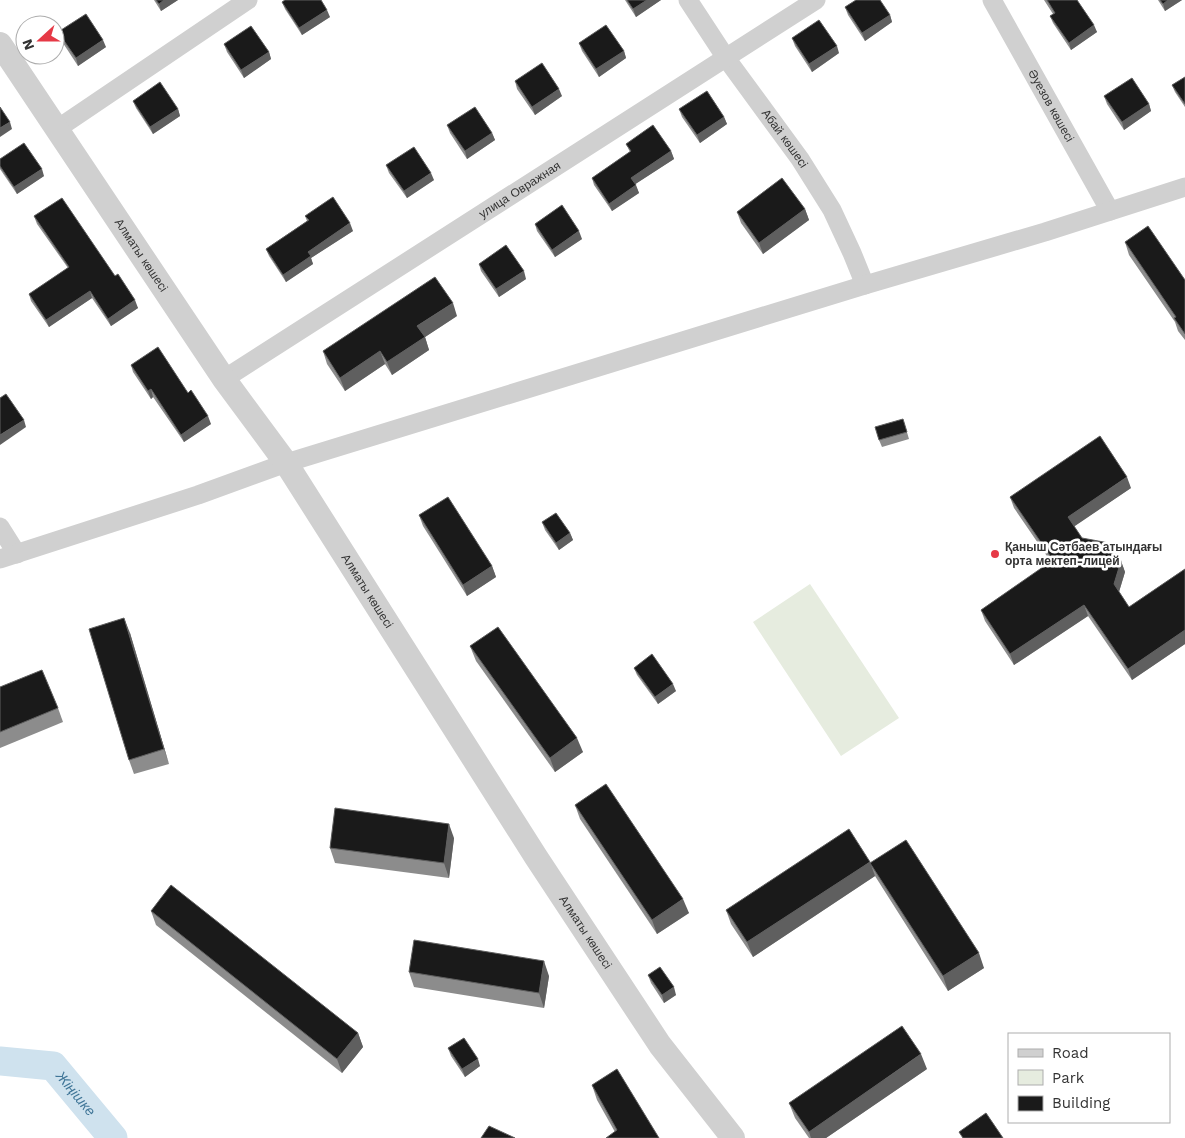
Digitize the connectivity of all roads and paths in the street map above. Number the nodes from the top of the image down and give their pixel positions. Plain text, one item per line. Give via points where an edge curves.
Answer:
1 (248, 0) edge
2 (688, 0) edge
3 (816, 0) edge
4 (992, 0) edge
5 (0, 44) edge
6 (726, 58) junction
7 (57, 129) junction
8 (1185, 187) edge
9 (1110, 211) junction
10 (865, 285) junction
11 (224, 379) junction
12 (286, 463) junction
13 (0, 527) edge
14 (9, 556) edge
15 (733, 1138) edge

1 - 7 street
2 - 6 street, Абай көшесі
3 - 6 street, улица Овражная
4 - 9 street, Әуезов көшесі
5 - 7 street, Алматы көшесі
6 - 10 street, Абай көшесі via 800,159 832,210
6 - 11 street, улица Овражная
7 - 11 street, Алматы көшесі
8 - 9 street
9 - 10 street
10 - 12 street
11 - 12 street, Алматы көшесі
12 - 14 street
12 - 15 street, Алматы көшесі via 536,857 660,1045
13 - 14 street

